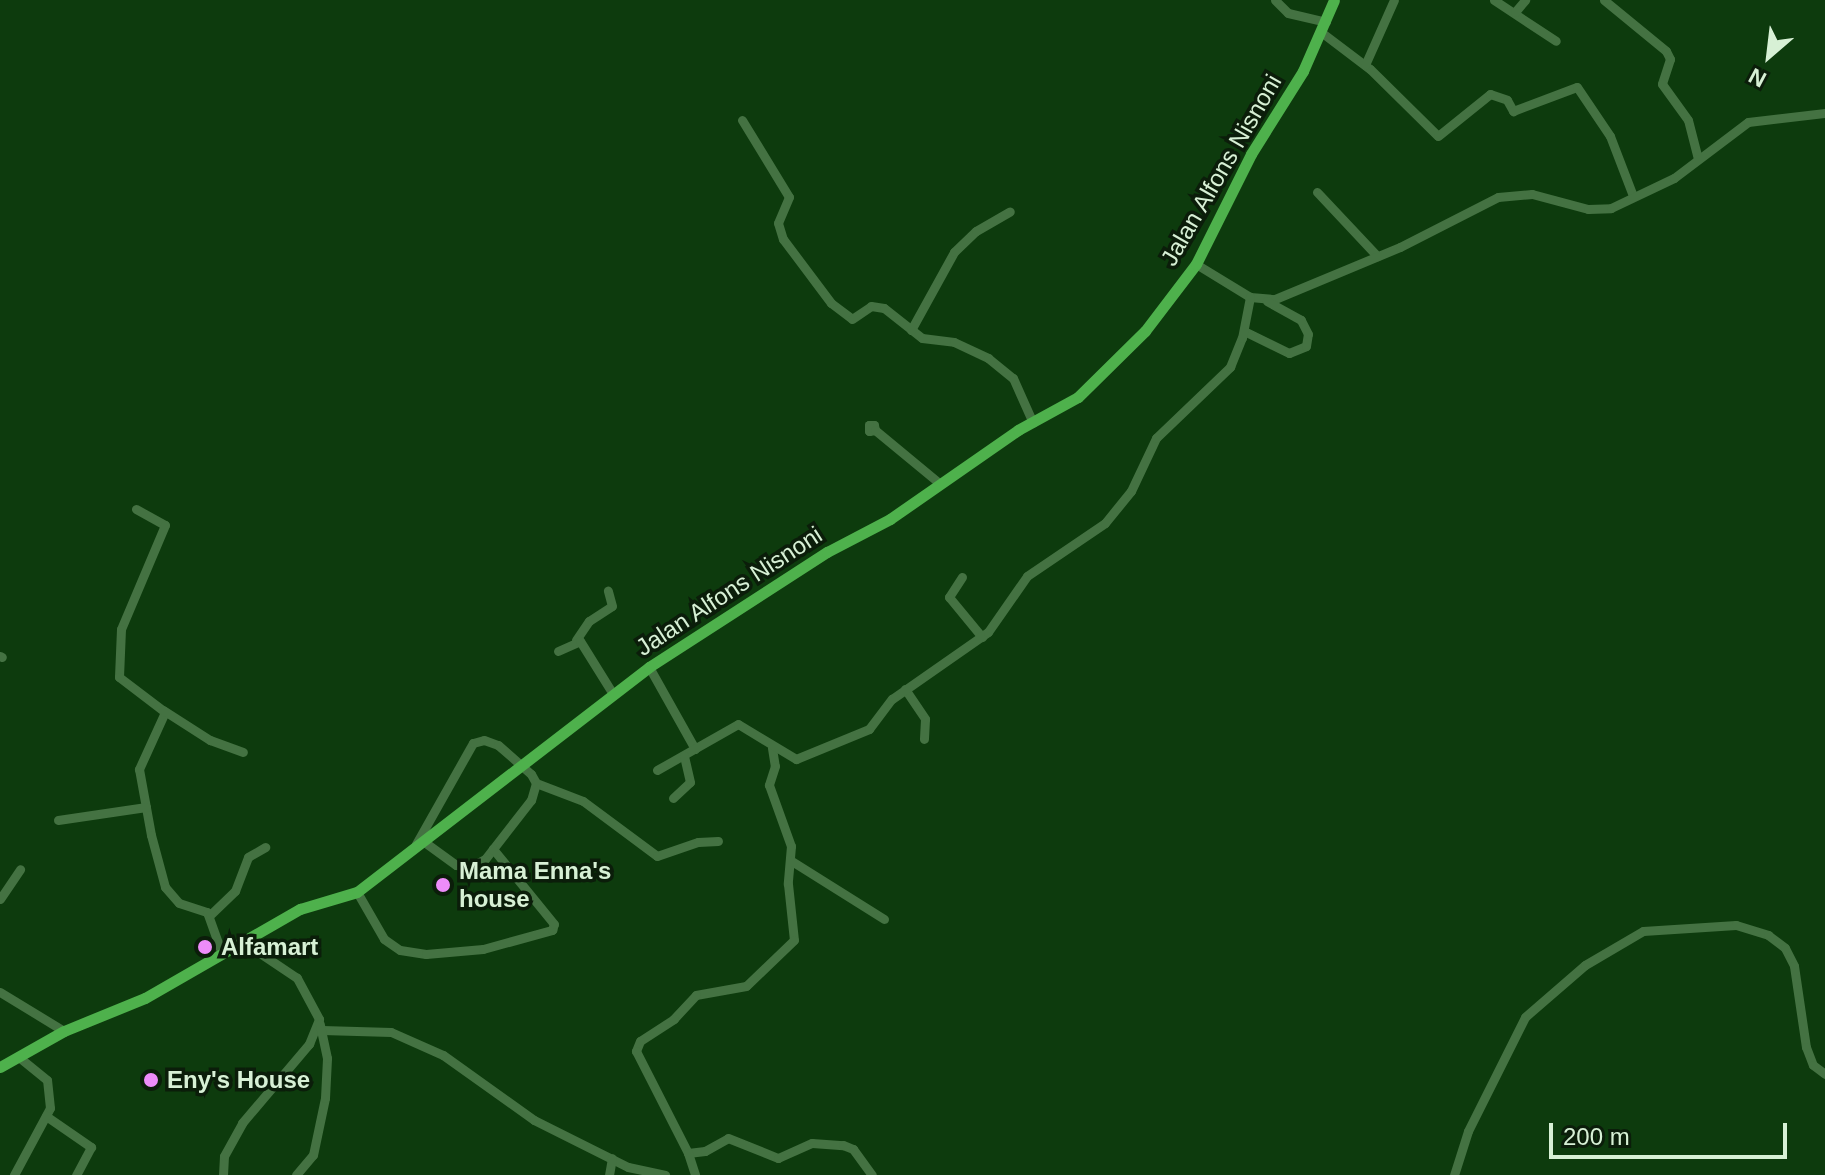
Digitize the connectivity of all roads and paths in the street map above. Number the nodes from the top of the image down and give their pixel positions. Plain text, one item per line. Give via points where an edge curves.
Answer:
1 (1275, 0) edge
2 (1334, 0) edge
3 (1394, 0) edge
4 (1494, 0) edge
5 (1525, 0) edge
6 (1604, 0) edge
7 (1515, 12) junction
8 (1324, 27) junction
9 (1556, 41) dead end
10 (1365, 65) junction
11 (1825, 113) edge
12 (742, 120) dead end
13 (1698, 159) junction
14 (1317, 192) dead end
15 (1633, 196) junction
16 (1010, 211) dead end
17 (1377, 256) junction
18 (1196, 264) junction
19 (1250, 297) junction
20 (1264, 300) junction
21 (911, 330) junction
22 (1244, 331) junction
23 (1033, 423) junction
24 (875, 430) dead end
25 (939, 483) junction
26 (136, 509) dead end
27 (962, 577) dead end
28 (608, 591) dead end
29 (982, 637) junction
30 (576, 640) junction
31 (558, 651) dead end
32 (649, 667) junction
33 (905, 689) junction
34 (613, 694) junction
35 (163, 710) junction
36 (924, 739) dead end
37 (772, 748) junction
38 (695, 749) junction
39 (243, 752) dead end
40 (684, 756) junction
41 (523, 767) junction
42 (657, 770) dead end
43 (536, 783) junction
44 (673, 798) dead end
45 (146, 807) junction
46 (58, 820) dead end
47 (718, 841) dead end
48 (426, 843) junction
49 (265, 847) dead end
50 (493, 849) junction
51 (411, 855) junction
52 (790, 860) junction
53 (20, 869) dead end
54 (357, 892) junction
55 (0, 899) edge
56 (210, 915) junction
57 (884, 919) dead end
58 (245, 943) junction
59 (222, 954) junction
60 (0, 992) edge
61 (320, 1024) junction
62 (64, 1031) junction
63 (19, 1057) junction
64 (0, 1067) edge
65 (1825, 1074) edge
66 (46, 1116) junction
67 (688, 1153) junction
68 (612, 1158) junction
69 (19, 1173) edge
70 (76, 1175) edge
71 (223, 1175) edge
72 (296, 1175) edge
73 (609, 1175) edge
74 (665, 1175) edge
75 (695, 1175) edge
76 (872, 1175) edge
77 (1454, 1175) edge

1 - 8 street via 1288,13
2 - 8 main road, Jalan Alfons Nisnoni
3 - 10 street
4 - 7 street
5 - 7 street
6 - 13 street via 1666,51 1670,59 1662,84 1688,120
7 - 9 street
8 - 10 street
8 - 18 main road, Jalan Alfons Nisnoni
10 - 15 street via 1438,136 1490,94 1507,100 1513,111 1577,87 1610,136
11 - 13 street via 1748,122
12 - 21 street via 789,197 778,223 783,239 831,303 852,319 871,306 884,308
13 - 15 street via 1674,178
14 - 17 street
15 - 17 street via 1601,210 1553,197 1508,194
16 - 21 street via 954,252
17 - 20 street
18 - 19 street
18 - 23 main road, Jalan Alfons Nisnoni via 1118,361 1078,397
19 - 20 street
19 - 22 street
20 - 22 street via 1301,320 1308,334 1306,346 1289,353
21 - 23 street via 931,341 954,342 997,364 1013,378
22 - 29 street via 1230,367 1156,438 1119,507 1089,536 1027,576
23 - 25 main road, Jalan Alfons Nisnoni
24 - 25 street
25 - 32 main road, Jalan Alfons Nisnoni via 890,519 827,552
26 - 35 street via 165,524 121,629 119,677
27 - 29 street via 949,597
28 - 30 street via 611,607 589,621
29 - 33 street
30 - 31 street
30 - 34 street
32 - 34 main road, Jalan Alfons Nisnoni
32 - 38 street
33 - 36 street via 925,719
33 - 37 street via 883,707 869,729 818,753 796,759
34 - 41 main road, Jalan Alfons Nisnoni
35 - 39 street via 210,740
35 - 45 street via 140,763
37 - 38 street via 743,723
37 - 52 street via 775,766 769,785 785,821
38 - 40 street
40 - 42 street
40 - 44 street via 690,782
41 - 43 street
41 - 48 main road, Jalan Alfons Nisnoni
41 - 51 street via 492,742 473,743
43 - 47 street via 579,799 657,856
43 - 50 street via 531,800
45 - 46 street
45 - 56 street via 166,890 179,903
48 - 50 street via 463,867 485,859
48 - 51 main road, Jalan Alfons Nisnoni
49 - 56 street via 248,857 235,891
50 - 54 street via 554,924 552,930 483,949 426,954 400,950 384,939
51 - 54 main road, Jalan Alfons Nisnoni
52 - 57 street
52 - 67 street via 794,942 746,986 696,995 674,1019 638,1043 642,1067
53 - 55 street
54 - 58 main road, Jalan Alfons Nisnoni via 300,909
56 - 59 street
58 - 59 main road, Jalan Alfons Nisnoni
58 - 61 street via 297,978
59 - 62 main road, Jalan Alfons Nisnoni via 145,998
60 - 62 street
61 - 68 street via 391,1032 443,1055 534,1120
61 - 71 street via 242,1123 224,1156
61 - 72 street via 327,1058 317,1143
62 - 63 main road, Jalan Alfons Nisnoni
63 - 64 main road, Jalan Alfons Nisnoni
63 - 66 street via 47,1080
65 - 77 street via 1813,1065 1806,1047 1794,966 1777,941 1736,925 1643,931 1585,965 1525,1017 1478,1108
66 - 69 street
66 - 70 street via 91,1147
67 - 75 street
67 - 76 street via 705,1151 728,1138 779,1158 820,1142 850,1147
68 - 73 street
68 - 74 street via 636,1170

